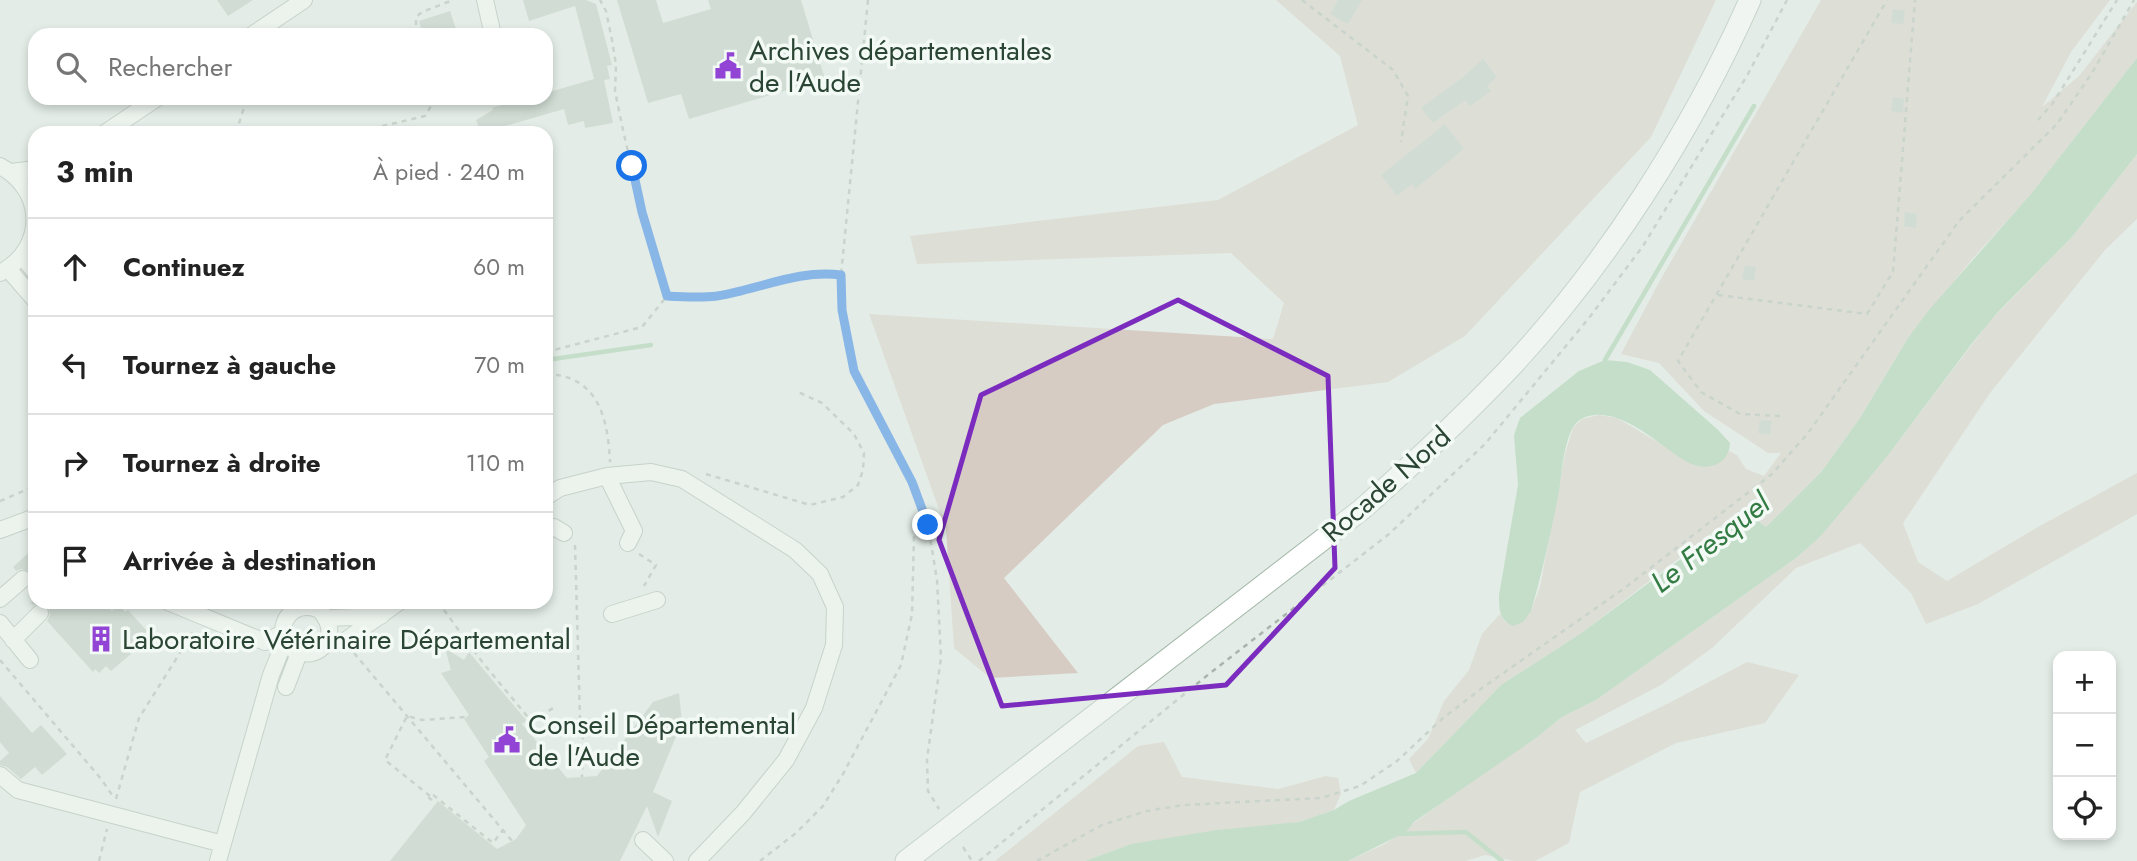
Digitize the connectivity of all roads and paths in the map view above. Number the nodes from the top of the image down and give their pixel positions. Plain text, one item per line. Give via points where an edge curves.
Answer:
1 (304, 0) edge
2 (453, 0) edge
3 (485, 0) edge
4 (600, 0) edge
5 (868, 0) edge
6 (1302, 0) edge
7 (1750, 0) edge
8 (1886, 0) edge
9 (1915, 0) edge
10 (2117, 0) edge
11 (2134, 0) edge
12 (262, 28) edge
13 (416, 28) edge
14 (491, 28) edge
15 (146, 105) edge
16 (245, 105) edge
17 (431, 105) edge
18 (2038, 120) dead end
19 (115, 126) edge
20 (238, 126) edge
21 (383, 126) edge
22 (1401, 142) dead end
23 (6, 169) edge
24 (28, 169) edge
25 (28, 192) edge
26 (28, 246) edge
27 (22, 256) junction
28 (28, 263) edge
29 (4, 271) edge
30 (841, 275) junction
31 (28, 293) edge
32 (1717, 295) junction
33 (667, 296) junction
34 (553, 350) edge
35 (553, 374) edge
36 (796, 391) dead end
37 (1780, 416) dead end
38 (699, 473) dead end
39 (607, 475) junction
40 (28, 489) edge
41 (553, 492) edge
42 (0, 500) edge
43 (925, 516) junction
44 (28, 520) edge
45 (553, 528) edge
46 (0, 530) edge
47 (570, 539) joint
48 (628, 543) dead end
49 (642, 556) dead end
50 (23, 579) dead end
51 (644, 586) dead end
52 (0, 599) edge
53 (657, 600) dead end
54 (185, 609) edge
55 (292, 609) edge
56 (390, 609) edge
57 (443, 609) edge
58 (320, 610) edge
59 (40, 613) dead end
60 (612, 614) dead end
61 (202, 616) junction
62 (381, 616) junction
63 (0, 623) edge
64 (284, 636) junction
65 (13, 640) junction
66 (334, 643) junction
67 (299, 653) junction
68 (0, 660) edge
69 (30, 660) dead end
70 (286, 687) dead end
71 (556, 706) dead end
72 (407, 716) junction
73 (466, 717) dead end
74 (524, 722) dead end
75 (532, 722) junction
76 (0, 775) edge
77 (582, 777) dead end
78 (939, 809) dead end
79 (111, 814) junction
80 (503, 830) junction
81 (643, 840) dead end
82 (512, 841) dead end
83 (223, 844) junction
84 (963, 847) dead end
85 (99, 861) edge
86 (218, 861) edge
87 (665, 861) edge
88 (697, 861) edge
89 (760, 861) edge
90 (906, 861) edge
91 (972, 861) edge
92 (1037, 861) edge

1 - 12 street
2 - 13 path via 422,12 416,17
3 - 14 street
4 - 33 path via 612,40 623,130
5 - 30 path
6 - 22 path via 1393,70 1408,96
7 - 90 main road, Rocade Nord via 1692,115 1640,201 1574,292 1508,370 1417,461 1360,510
8 - 32 path
9 - 32 path via 1893,272 1867,314
10 - 18 path
11 - 92 path via 2057,124 1959,221 1808,433 1772,474 1626,587 1482,688 1397,761 1360,786 1321,798 1147,811 1102,825
15 - 19 street
16 - 20 path
17 - 21 path via 425,116
23 - 24 street
23 - 25 street
26 - 27 street
27 - 28 street
27 - 29 street
29 - 31 street
30 - 33 path via 796,278 715,296
30 - 43 path via 842,310 854,371
32 - 37 path via 1678,361 1701,392 1740,414
33 - 34 path via 642,327
35 - 39 path via 584,384 594,400 608,429
36 - 38 path via 822,403 854,434 864,453 858,485 843,497 810,505
39 - 41 street
39 - 48 street via 635,530
39 - 88 street via 651,472 682,479 795,550 820,574 835,607 834,645 814,708 786,760
40 - 42 path
43 - 78 path via 937,580 941,658 927,759 928,791
43 - 89 path via 914,536 912,614 901,665 823,806
44 - 46 street
45 - 47 street
47 - 77 path
49 - 51 path via 656,565
50 - 52 street
53 - 60 street
54 - 61 street
55 - 64 street
56 - 62 street
57 - 75 path
58 - 62 street
58 - 66 street
59 - 65 street
61 - 64 street via 265,642
61 - 68 path via 139,718 115,801
62 - 66 street
63 - 65 street
64 - 67 street
64 - 83 street
65 - 69 street
66 - 67 street via 315,653
66 - 72 path via 350,648
67 - 70 street
71 - 75 path
72 - 73 path via 422,720
72 - 80 path
72 - 80 path via 385,760 493,843
74 - 75 path
76 - 79 street via 18,790
79 - 83 street
79 - 85 path
80 - 82 path
81 - 87 street
83 - 86 street
84 - 91 path

